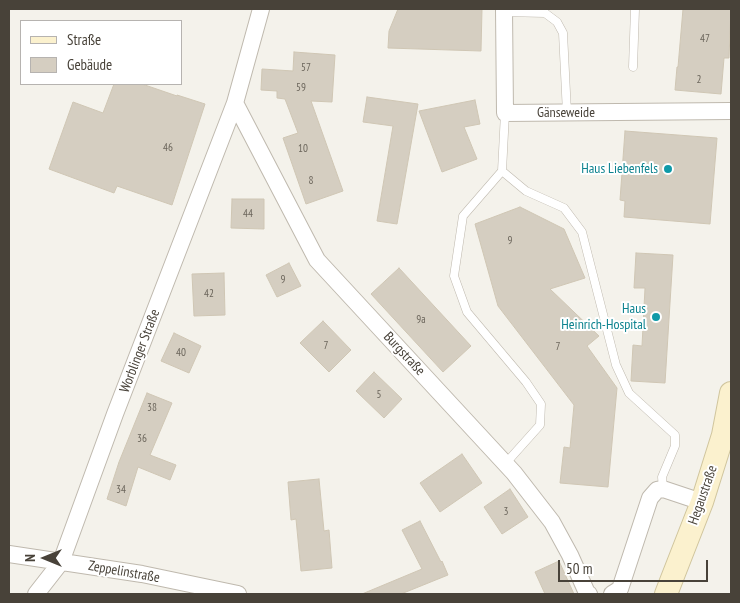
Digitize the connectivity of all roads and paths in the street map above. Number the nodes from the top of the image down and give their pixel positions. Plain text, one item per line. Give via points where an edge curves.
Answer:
1 (261, 9) edge
2 (635, 9) edge
3 (504, 10) edge
4 (633, 67) dead end
5 (235, 103) junction
6 (731, 111) edge
7 (505, 113) junction
8 (568, 113) junction
9 (502, 171) junction
10 (731, 393) edge
11 (506, 463) junction
12 (662, 489) junction
13 (702, 502) junction
14 (9, 554) edge
15 (61, 562) junction
16 (36, 594) edge
17 (238, 594) edge
18 (589, 594) edge
19 (612, 594) edge
20 (666, 594) edge

1 - 5 street, Worblinger Straße
2 - 4 lane
3 - 7 street
3 - 8 lane via 545,13 557,22 563,33
5 - 11 street, Burgstraße via 317,260
5 - 15 street, Worblinger Straße
6 - 8 street, Gänseweide
7 - 8 street, Gänseweide
7 - 9 lane
9 - 11 lane via 463,216 454,276 467,312 541,404 540,425
9 - 12 lane via 526,191 564,208 582,232 616,366 630,393 675,435 675,446 662,477
10 - 13 main road, Hegaustraße
11 - 18 street, Burgstraße via 552,522
12 - 13 street
12 - 19 street via 650,498 620,589
13 - 20 main road, Hegaustraße
14 - 15 street, Zeppelinstraße
15 - 16 street, Worblinger Straße
15 - 17 street, Zeppelinstraße via 142,574

